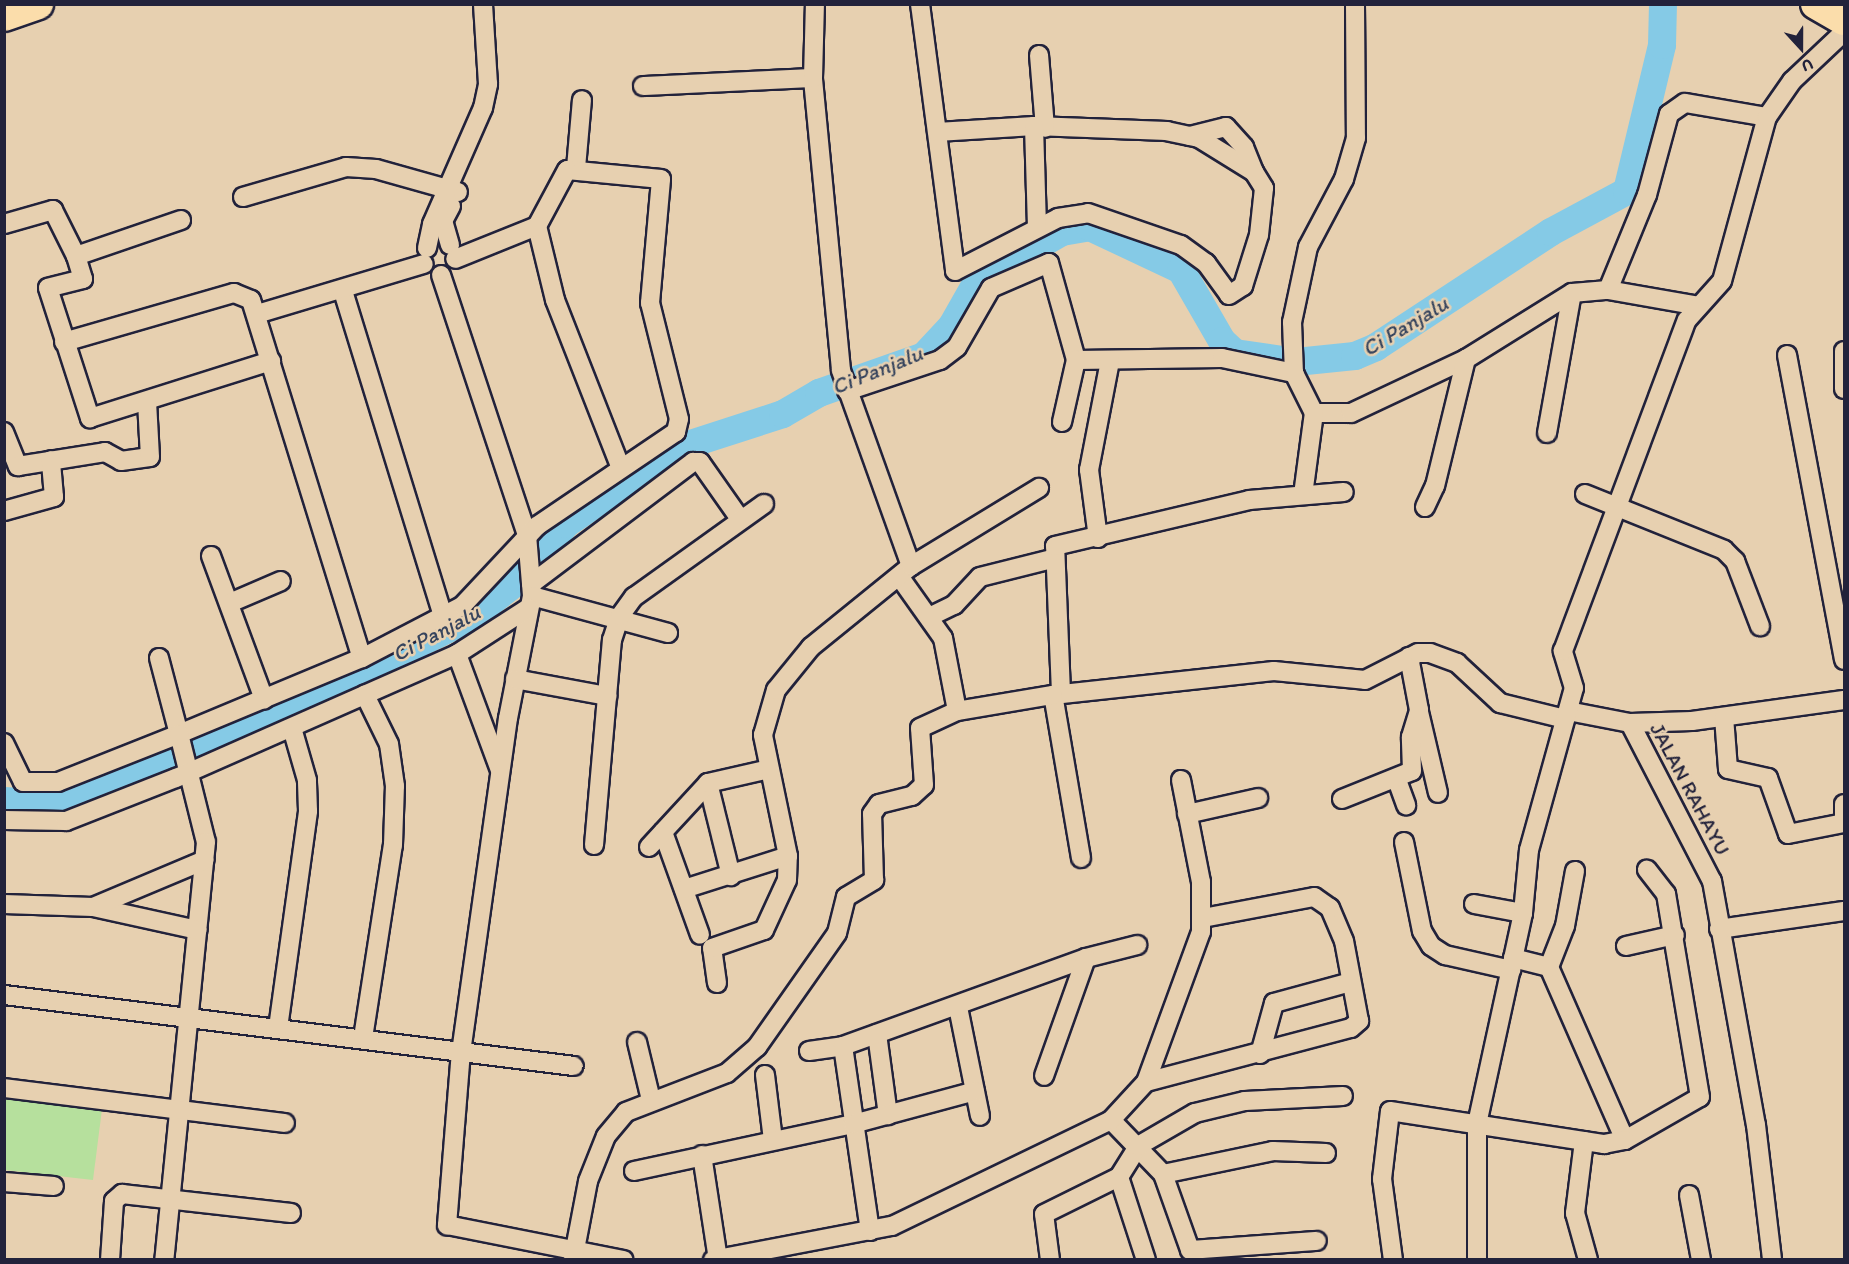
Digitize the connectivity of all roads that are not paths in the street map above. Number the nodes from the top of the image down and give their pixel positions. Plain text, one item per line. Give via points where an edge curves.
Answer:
1 (38, 4) edge
2 (483, 4) edge
3 (493, 4) edge
4 (815, 4) edge
5 (920, 4) edge
6 (1355, 4) edge
7 (1816, 4) edge
8 (4, 16) edge
9 (1845, 20) edge
10 (1845, 32) edge
11 (1039, 55) dead end
12 (813, 78) junction
13 (643, 86) dead end
14 (582, 100) dead end
15 (1767, 117) junction
16 (486, 121) junction
17 (1039, 127) junction
18 (937, 132) junction
19 (1190, 136) junction
20 (576, 168) junction
21 (1254, 172) junction
22 (454, 189) junction
23 (243, 197) dead end
24 (181, 220) dead end
25 (4, 224) edge
26 (537, 226) junction
27 (1037, 228) junction
28 (453, 252) junction
29 (76, 256) junction
30 (425, 256) junction
31 (441, 275) junction
32 (1608, 290) junction
33 (343, 291) junction
34 (1572, 293) junction
35 (1699, 306) junction
36 (257, 314) junction
37 (64, 342) junction
38 (1845, 351) edge
39 (1787, 355) dead end
40 (1466, 359) junction
41 (1076, 360) junction
42 (271, 361) junction
43 (1110, 361) junction
44 (1294, 372) junction
45 (1845, 389) edge
46 (846, 390) junction
47 (147, 402) junction
48 (1314, 412) junction
49 (1062, 422) dead end
50 (4, 432) edge
51 (1547, 433) dead end
52 (51, 460) junction
53 (620, 466) junction
54 (1039, 488) dead end
55 (1344, 492) dead end
56 (1585, 494) dead end
57 (1303, 495) junction
58 (764, 504) dead end
59 (1621, 506) junction
60 (1425, 507) dead end
61 (4, 511) edge
62 (740, 519) junction
63 (1098, 538) junction
64 (528, 542) junction
65 (212, 556) dead end
66 (1052, 559) junction
67 (906, 572) junction
68 (281, 581) dead end
69 (531, 590) junction
70 (232, 602) junction
71 (620, 616) junction
72 (442, 617) junction
73 (929, 617) junction
74 (1760, 626) dead end
75 (668, 633) dead end
76 (456, 654) junction
77 (1409, 657) junction
78 (159, 658) dead end
79 (362, 658) junction
80 (1845, 660) edge
81 (515, 679) junction
82 (1057, 694) junction
83 (365, 695) junction
84 (607, 696) junction
85 (264, 699) junction
86 (1845, 700) edge
87 (1419, 710) junction
88 (957, 711) junction
89 (1567, 715) junction
90 (1724, 717) junction
91 (1630, 723) junction
92 (292, 728) junction
93 (179, 738) junction
94 (4, 743) edge
95 (188, 767) junction
96 (769, 769) junction
97 (500, 772) junction
98 (4, 780) edge
99 (1181, 780) dead end
100 (1397, 780) junction
101 (23, 783) junction
102 (708, 783) junction
103 (1438, 793) dead end
104 (1258, 798) dead end
105 (1342, 799) dead end
106 (1845, 804) edge
107 (1406, 805) dead end
108 (1187, 814) junction
109 (4, 820) edge
110 (663, 832) junction
111 (1404, 842) dead end
112 (594, 845) dead end
113 (649, 847) dead end
114 (788, 856) junction
115 (1081, 858) dead end
116 (205, 860) junction
117 (1647, 870) dead end
118 (1575, 871) dead end
119 (731, 876) junction
120 (684, 889) junction
121 (4, 904) edge
122 (1474, 904) dead end
123 (93, 907) junction
124 (1845, 911) edge
125 (1523, 913) junction
126 (1203, 918) junction
127 (1719, 929) junction
128 (198, 930) junction
129 (700, 934) dead end
130 (1675, 935) junction
131 (1137, 945) dead end
132 (1626, 946) dead end
133 (1086, 958) junction
134 (1512, 964) junction
135 (1549, 967) junction
136 (1351, 982) junction
137 (717, 983) dead end
138 (4, 995) edge
139 (958, 1007) junction
140 (186, 1016) junction
141 (278, 1028) junction
142 (877, 1034) junction
143 (363, 1038) junction
144 (637, 1042) dead end
145 (843, 1046) junction
146 (461, 1051) junction
147 (809, 1051) dead end
148 (1260, 1054) junction
149 (574, 1066) dead end
150 (765, 1075) dead end
151 (1044, 1076) dead end
152 (1146, 1082) junction
153 (4, 1088) edge
154 (975, 1091) junction
155 (1343, 1096) dead end
156 (651, 1100) junction
157 (177, 1107) junction
158 (888, 1115) junction
159 (980, 1116) dead end
160 (1111, 1120) junction
161 (285, 1124) dead end
162 (853, 1124) junction
163 (1477, 1124) junction
164 (773, 1140) junction
165 (1625, 1140) junction
166 (1584, 1141) junction
167 (1138, 1146) junction
168 (1326, 1153) dead end
169 (702, 1155) junction
170 (634, 1171) dead end
171 (1163, 1174) junction
172 (1119, 1177) junction
173 (4, 1182) edge
174 (54, 1186) dead end
175 (1689, 1195) dead end
176 (170, 1202) junction
177 (291, 1213) dead end
178 (870, 1231) junction
179 (1317, 1241) dead end
180 (575, 1255) edge
181 (716, 1259) edge
182 (110, 1260) edge
183 (164, 1260) edge
184 (624, 1260) edge
185 (1050, 1260) edge
186 (1146, 1260) edge
187 (1393, 1260) edge
188 (1477, 1260) edge
189 (1588, 1260) edge
190 (1701, 1260) edge
191 (1772, 1260) edge

1 - 8 highway
2 - 16 street
3 - 16 street via 499,85
4 - 12 street
5 - 18 street
6 - 44 street via 1356,138 1344,179 1308,247 1292,322
7 - 9 highway
10 - 15 street via 1792,81
11 - 17 street
12 - 13 street
12 - 46 street
14 - 20 street
15 - 32 street via 1685,103 1669,114 1647,195
15 - 35 street via 1722,281
16 - 22 street
17 - 18 street
17 - 19 street
17 - 27 street
18 - 27 street via 956,270
19 - 21 street
19 - 21 street via 1226,127 1244,147
20 - 26 street via 560,174
20 - 53 street via 654,175 663,186 652,246 650,303 679,419 666,441
21 - 27 street via 1265,203 1243,286 1236,295 1229,295 1206,263 1181,245 1106,216 1058,218
22 - 23 street via 376,169 346,167
22 - 28 street via 443,221
22 - 30 street
24 - 29 street
25 - 29 street via 53,210
26 - 28 street
26 - 53 street via 555,300
28 - 30 street
28 - 31 street via 451,270
29 - 37 street via 83,279 48,288
30 - 31 street
30 - 33 street
31 - 64 street
32 - 34 street
32 - 35 street
33 - 36 street
33 - 72 street
34 - 40 street
34 - 51 street
35 - 59 street via 1687,320
36 - 37 street via 251,300 234,293
36 - 42 street
37 - 47 street via 90,418
38 - 45 street
39 - 80 street
40 - 48 street via 1351,413
40 - 60 street via 1435,486
41 - 43 street
41 - 46 street via 1049,263 991,288 957,347 940,360
41 - 49 street
42 - 47 street
42 - 79 street
43 - 44 street via 1222,358
43 - 63 street via 1089,470
44 - 48 street
46 - 67 street
47 - 52 street via 150,457 121,461 105,452
48 - 57 street
50 - 52 street via 16,464
52 - 61 street via 54,496
53 - 64 street
54 - 67 street
55 - 57 street
56 - 59 street
57 - 63 street via 1162,517
58 - 62 street
59 - 74 street via 1724,550 1735,561
59 - 89 street via 1563,651 1574,688
62 - 69 street via 700,462 693,462
62 - 71 street via 634,597
63 - 66 street via 1059,545
64 - 69 street
64 - 72 street via 462,606
65 - 70 street
66 - 73 street via 980,577 954,605
66 - 82 street
67 - 73 street
67 - 96 street via 811,647 776,690 764,717
68 - 70 street
69 - 71 street
69 - 76 street
69 - 81 street
70 - 85 street
71 - 75 street
71 - 84 street
72 - 79 street
73 - 88 street via 948,657
76 - 83 street
76 - 97 street
77 - 82 street via 1365,681 1274,671
77 - 87 street
77 - 89 street via 1430,653 1446,657 1495,700
78 - 93 street
79 - 85 street
81 - 84 street
81 - 97 street
82 - 88 street
82 - 115 street
83 - 92 street
83 - 143 street via 389,744 395,786 393,845
84 - 112 street
85 - 93 street
86 - 90 street
87 - 100 street via 1411,737 1412,771
87 - 103 street
88 - 156 street via 920,728 921,789 874,808 870,822 878,866 874,880 846,897 837,933 757,1047 727,1073 695,1089
89 - 91 street
89 - 125 street via 1528,850
90 - 91 street
90 - 106 street via 1728,769 1768,778 1788,834 1844,823
91 - 127 street, JALAN RAHAYU via 1712,881
92 - 95 street
92 - 141 street via 307,780 308,811
93 - 95 street
93 - 101 street via 72,779
94 - 101 street
95 - 109 street via 66,821
95 - 116 street via 206,842
96 - 102 street
96 - 114 street
97 - 146 street
98 - 101 street
99 - 108 street
100 - 105 street
100 - 107 street
102 - 110 street
102 - 119 street
104 - 108 street
108 - 126 street
110 - 113 street
110 - 120 street
111 - 134 street via 1422,931 1438,951
114 - 119 street
114 - 137 street via 787,880 767,927 709,952
116 - 123 street
116 - 128 street
117 - 130 street via 1666,894
118 - 135 street via 1565,926
119 - 120 street
120 - 129 street
121 - 123 street
122 - 125 street
123 - 128 street
124 - 127 street
125 - 134 street
126 - 136 street via 1314,897 1330,908 1349,956
126 - 152 street
127 - 191 street, JALAN RAHAYU via 1756,1125
128 - 140 street
130 - 132 street
130 - 165 street via 1700,1097
131 - 133 street
133 - 139 street
133 - 151 street
134 - 135 street
134 - 163 street
135 - 165 street
136 - 148 street via 1274,1003
136 - 148 street via 1359,1014 1351,1028
138 - 140 street
139 - 142 street
139 - 154 street
140 - 141 street
140 - 157 street
141 - 143 street
142 - 145 street
142 - 158 street
143 - 146 street
144 - 156 street
145 - 147 street
145 - 162 street
146 - 149 street
146 - 180 street via 447,1225
148 - 152 street
150 - 164 street
152 - 160 street
153 - 157 street
154 - 158 street
154 - 159 street
155 - 167 street via 1245,1101 1195,1113
156 - 180 street via 626,1112 606,1136 588,1181
157 - 161 street
157 - 176 street
158 - 162 street
160 - 167 street
160 - 178 street via 892,1226
162 - 164 street
162 - 178 street
163 - 166 street
163 - 187 street via 1394,1110 1388,1114 1382,1179
163 - 188 street
164 - 169 street
165 - 166 street
166 - 189 street via 1575,1213
167 - 171 street
167 - 172 street
168 - 171 street via 1273,1151
169 - 170 street
169 - 181 street
171 - 179 street via 1176,1219 1197,1253 1256,1241
172 - 185 street via 1044,1214
172 - 186 street
173 - 174 street
175 - 190 street
176 - 177 street
176 - 182 street via 117,1197
176 - 183 street
178 - 181 street
180 - 184 street

